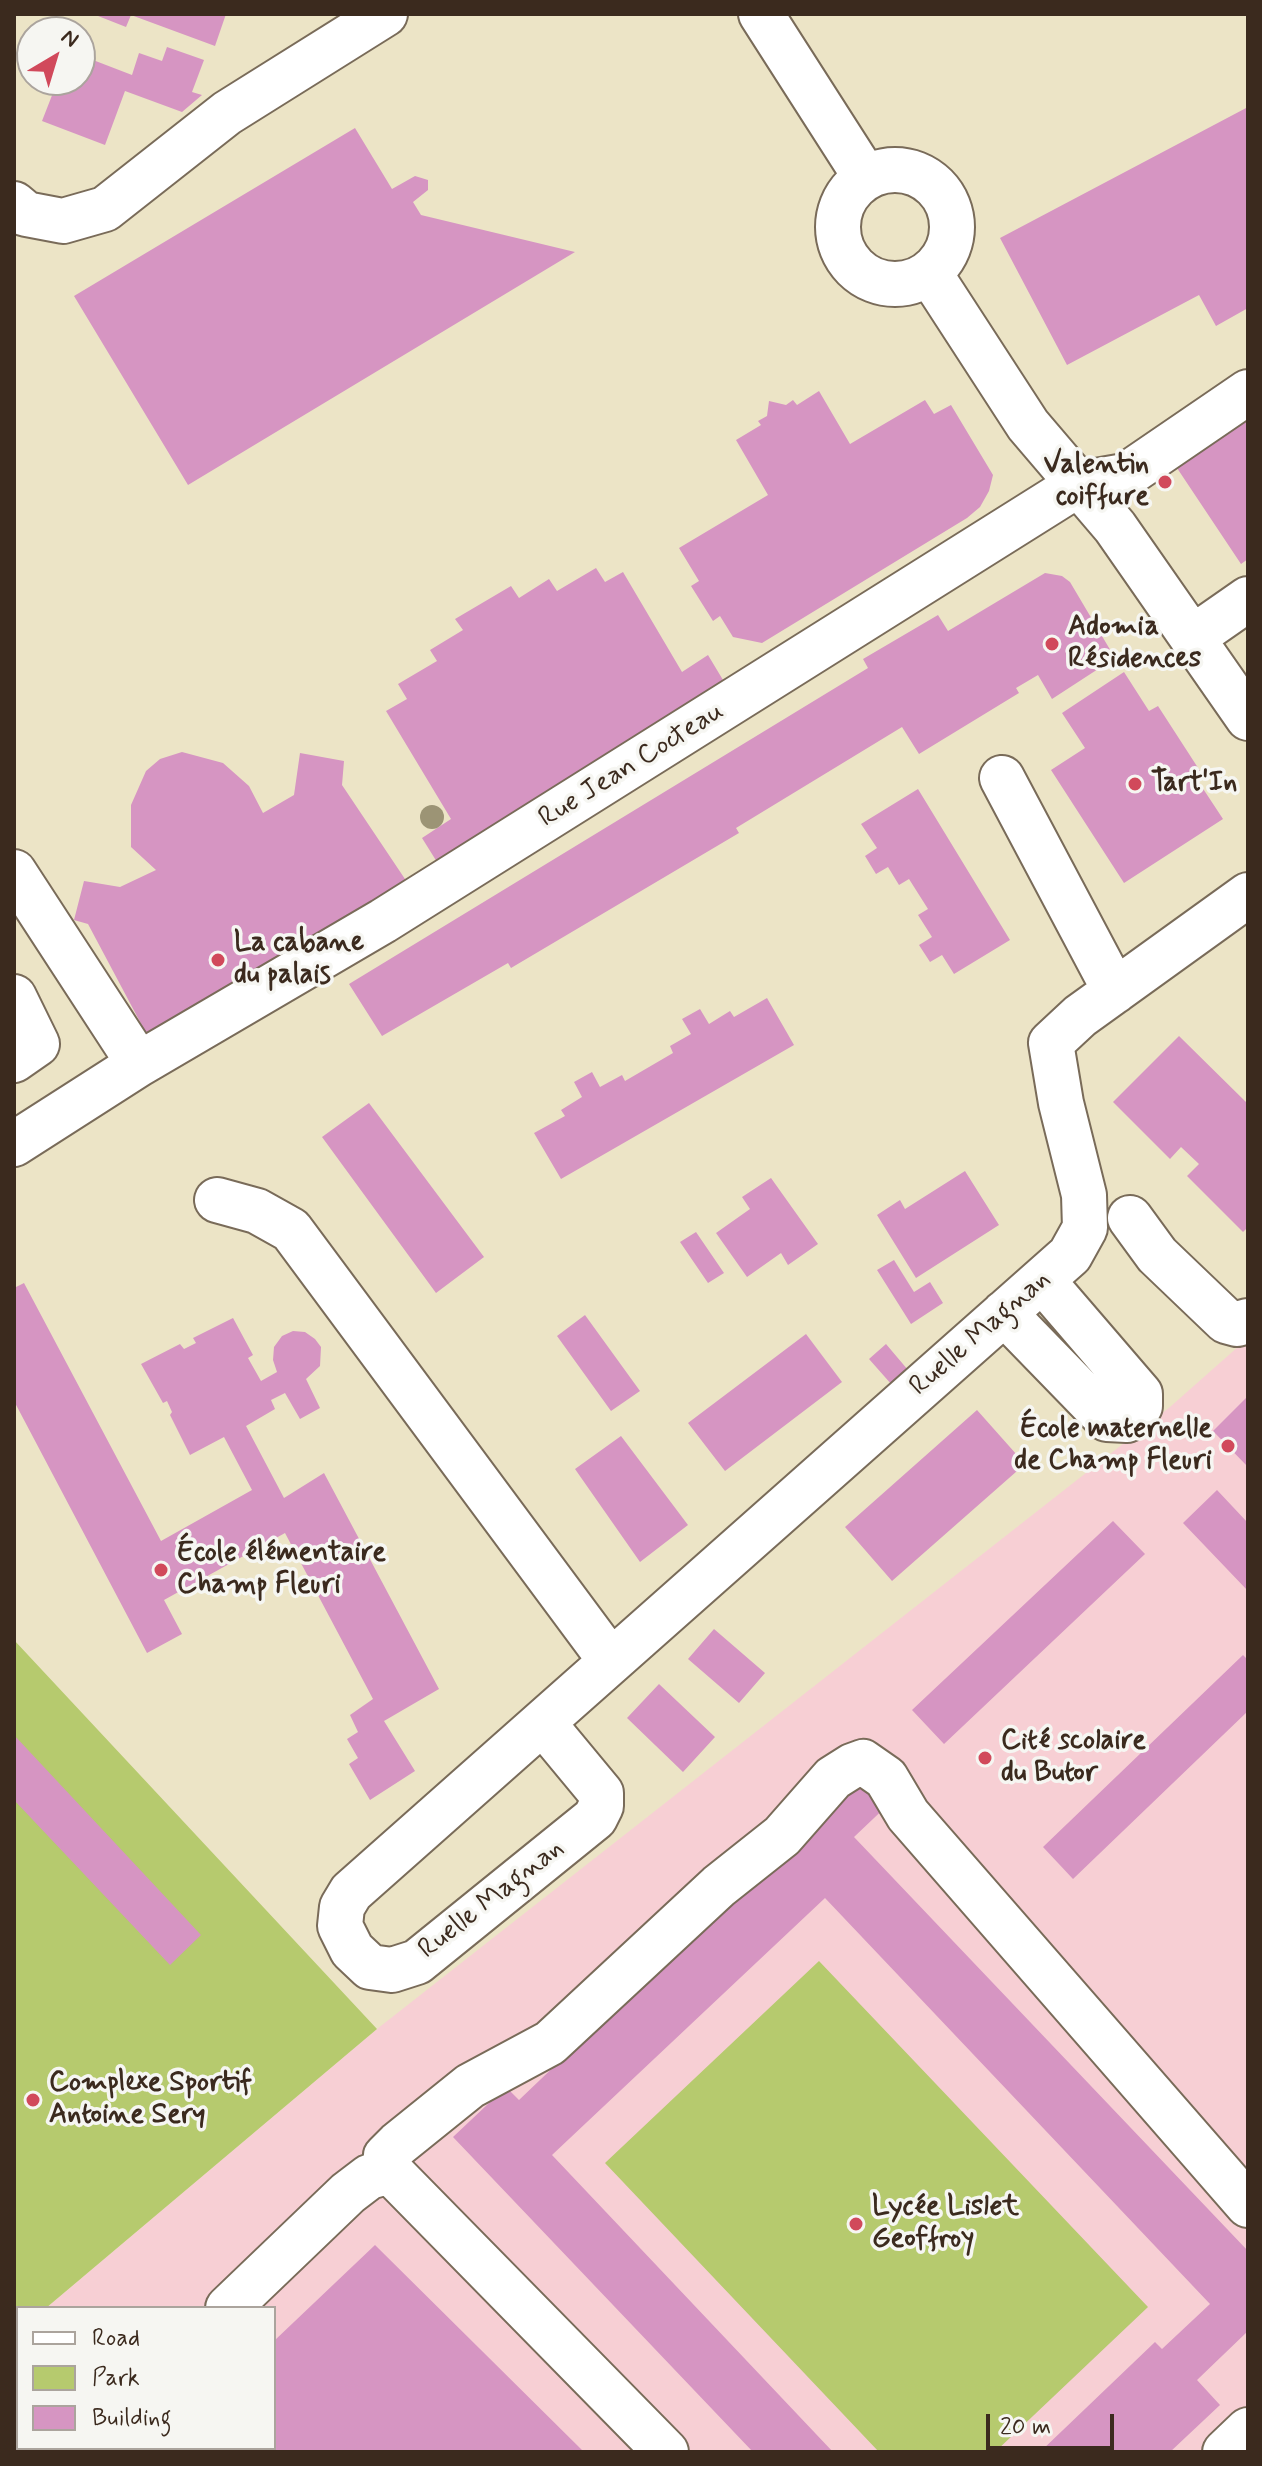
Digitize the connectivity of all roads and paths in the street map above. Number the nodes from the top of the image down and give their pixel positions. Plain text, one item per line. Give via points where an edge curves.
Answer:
1 (385, 14) edge
2 (761, 14) edge
3 (866, 178) junction
4 (14, 204) edge
5 (930, 274) junction
6 (1248, 392) edge
7 (1079, 484) junction
8 (1248, 599) edge
9 (1192, 638) junction
10 (1248, 718) edge
11 (1002, 778) dead end
12 (14, 872) edge
13 (1248, 895) edge
14 (1115, 991) junction
15 (14, 997) edge
16 (14, 1060) edge
17 (139, 1064) junction
18 (14, 1144) edge
19 (217, 1200) dead end
20 (1130, 1218) dead end
21 (1042, 1280) junction
22 (1004, 1313) junction
23 (1248, 1321) edge
24 (610, 1660) junction
25 (543, 1723) junction
26 (390, 2171) junction
27 (1248, 2205) edge
28 (230, 2306) edge
29 (1248, 2430) edge
30 (666, 2452) edge
31 (1225, 2452) edge

1 - 4 street via 227,113 105,209 63,221 26,214
2 - 3 street
3 - 5 street via 887,171 909,172 930,182 945,199 953,226 947,252
3 - 5 street via 848,195 839,217 839,241 850,262 866,277 887,284 910,283
5 - 7 street via 1028,425
6 - 7 street, Rue Jean Cocteau via 1125,476
7 - 9 street
7 - 17 street, Rue Jean Cocteau via 396,913
8 - 9 street
9 - 10 street
11 - 14 street
12 - 17 street
13 - 14 street, Ruelle Magnan
14 - 21 street, Ruelle Magnan via 1051,1043 1084,1195 1085,1228 1070,1255
15 - 16 street via 37,1044
17 - 18 street, Rue Jean Cocteau
19 - 24 street via 257,1211 291,1230
20 - 23 street via 1157,1255 1226,1321
21 - 22 street, Ruelle Magnan
21 - 22 street via 1140,1394 1135,1414 1127,1420 1107,1419
22 - 24 street, Ruelle Magnan
24 - 25 street, Ruelle Magnan
25 - 25 street, Ruelle Magnan via 351,1892 340,1926 352,1950 370,1967 392,1970 417,1962 595,1818 601,1793
26 - 27 street via 386,2156 398,2144 470,2086 550,2043 719,1886 782,1836 833,1778 863,1762 886,1778 908,1815
26 - 28 street via 369,2177 348,2193
26 - 30 street
29 - 31 street

